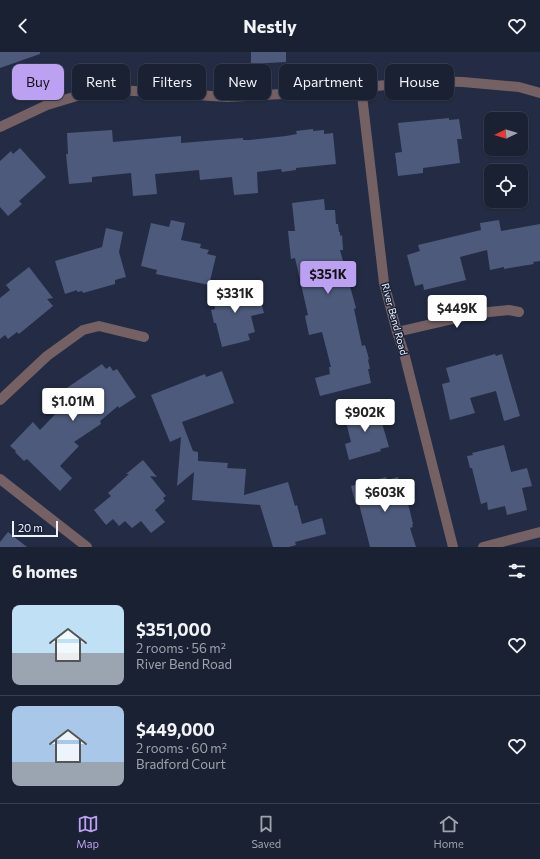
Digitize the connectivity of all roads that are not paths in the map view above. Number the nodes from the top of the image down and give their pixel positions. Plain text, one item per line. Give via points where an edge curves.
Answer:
1 (377, 86) edge
2 (279, 93) edge
3 (540, 93) edge
4 (363, 100) edge
5 (0, 127) edge
6 (519, 312) dead end
7 (397, 332) junction
8 (144, 337) dead end
9 (0, 400) edge
10 (0, 479) edge
11 (540, 532) edge
12 (87, 547) edge
13 (454, 547) edge
14 (483, 547) edge

1 - 3 street via 430,81 463,82 519,87
2 - 5 street via 227,97 119,90 77,96 47,105
4 - 7 street, River Bend Road via 384,283
6 - 7 street via 509,310 479,313
7 - 13 street, River Bend Road
8 - 9 street via 100,326 83,330 48,356
10 - 12 street
11 - 14 street

